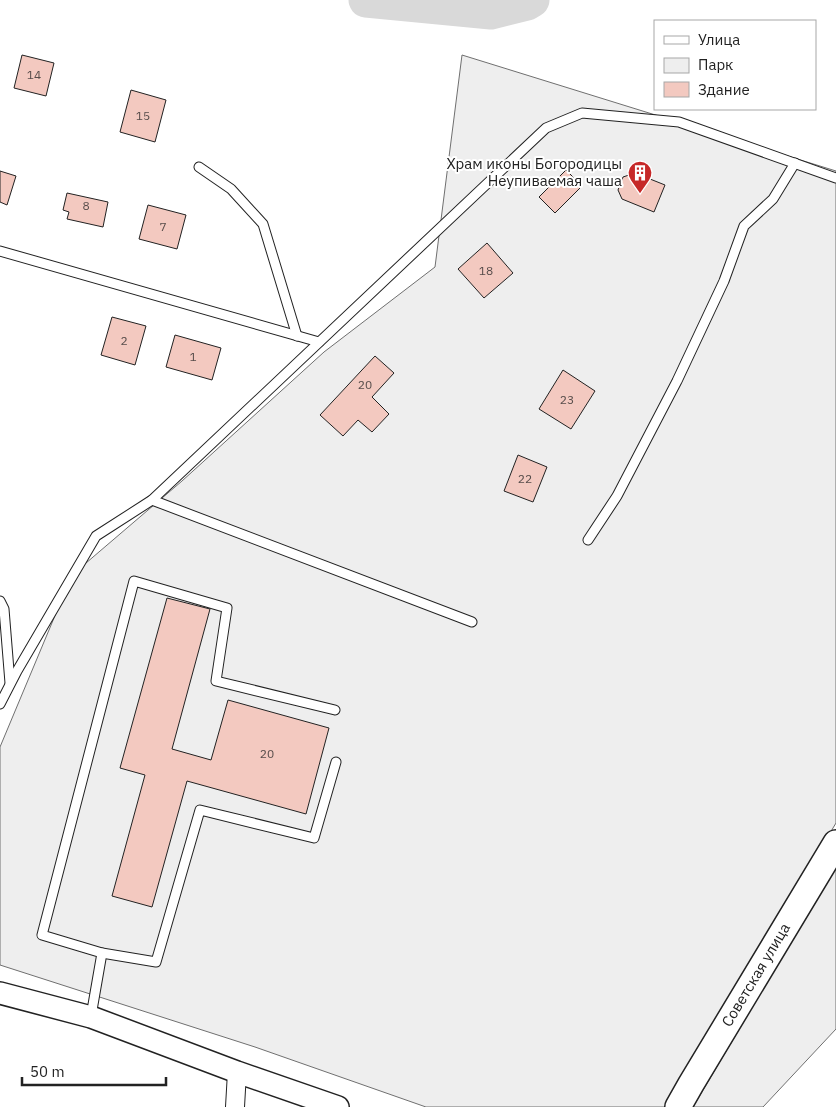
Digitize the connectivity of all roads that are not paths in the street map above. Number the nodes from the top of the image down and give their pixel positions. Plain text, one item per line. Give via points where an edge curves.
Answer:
1 (795, 163) junction
2 (199, 167) dead end
3 (836, 178) edge
4 (0, 251) edge
5 (297, 336) junction
6 (319, 342) junction
7 (152, 500) junction
8 (588, 540) dead end
9 (0, 601) edge
10 (472, 622) dead end
11 (10, 684) junction
12 (0, 704) edge
13 (335, 710) dead end
14 (336, 762) dead end
15 (836, 843) edge
16 (102, 952) junction
17 (0, 993) edge
18 (90, 1017) junction
19 (237, 1072) junction
20 (235, 1107) edge
21 (338, 1107) edge
22 (678, 1107) edge

1 - 3 lane
1 - 6 lane via 679,122 582,113 546,128
1 - 8 lane via 773,199 744,226 724,281 677,382 617,496
2 - 5 lane via 231,189 263,224
4 - 5 lane
5 - 6 lane
6 - 7 lane
7 - 10 lane
7 - 11 lane via 96,536
9 - 11 lane via 4,609
11 - 12 lane
13 - 16 lane via 216,681 226,608 134,582 42,935
14 - 16 lane via 314,838 200,810 156,962
15 - 22 main road, Советская улица
16 - 18 lane
17 - 18 street
18 - 19 street
19 - 20 street
19 - 21 street

